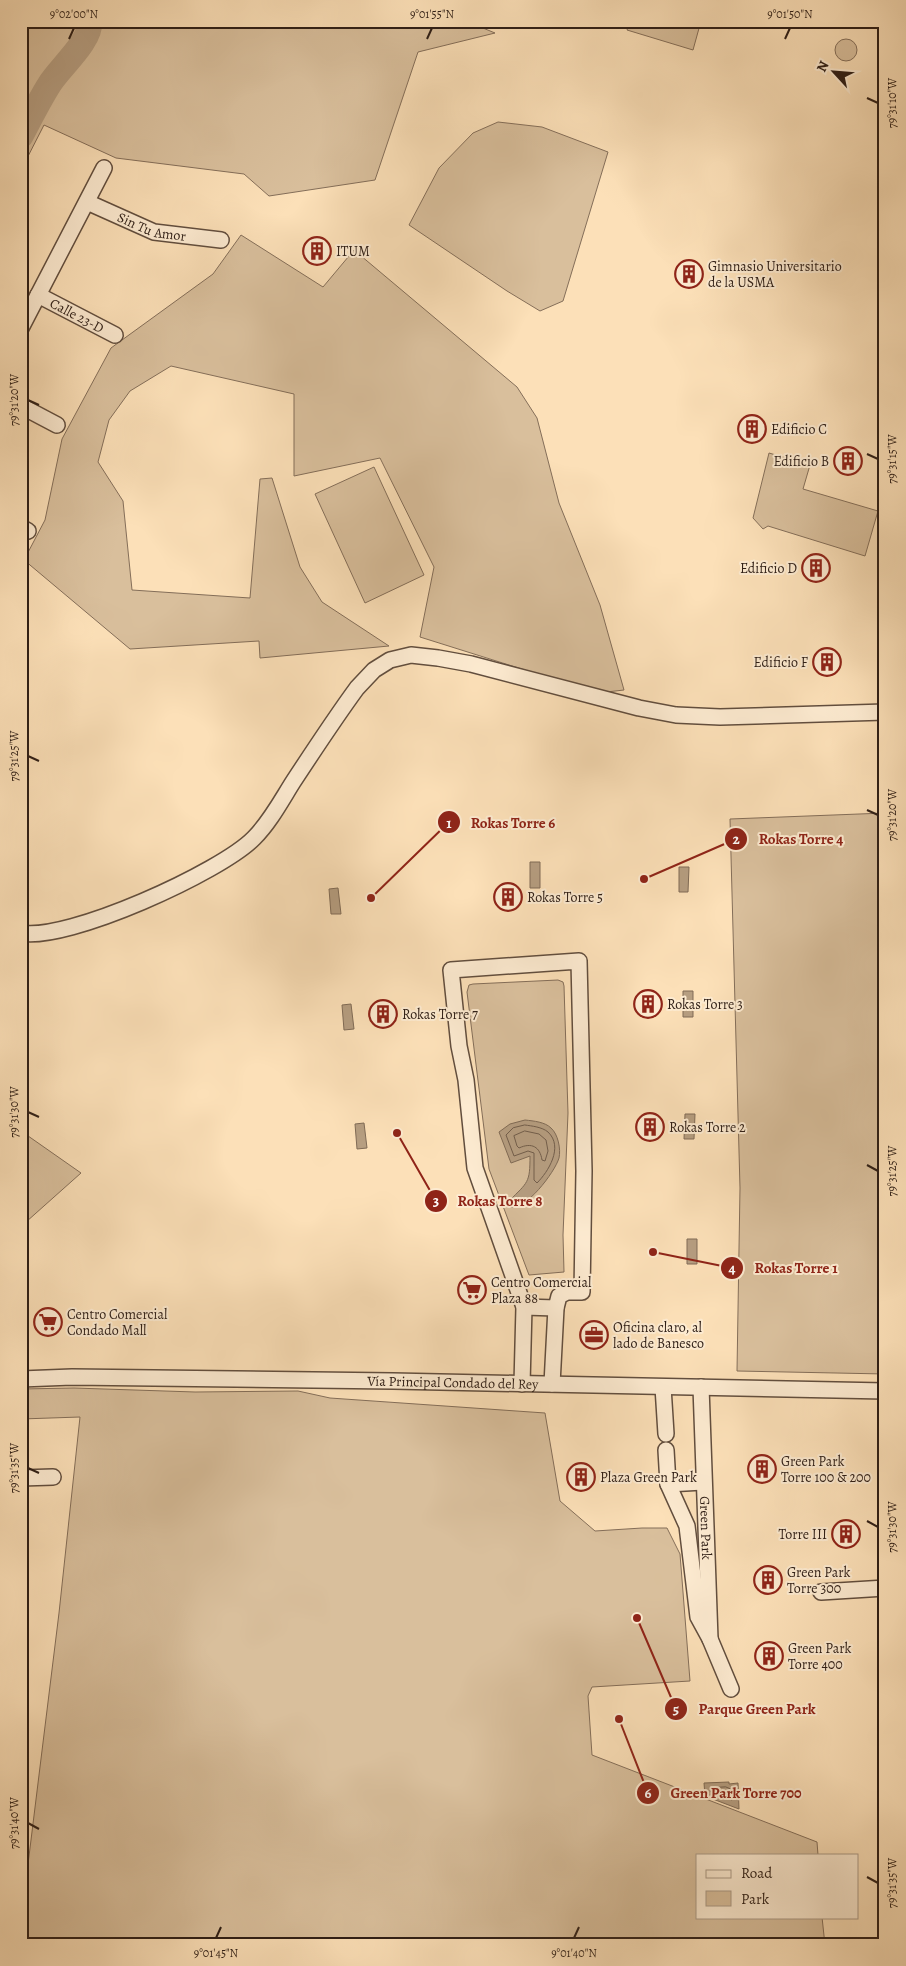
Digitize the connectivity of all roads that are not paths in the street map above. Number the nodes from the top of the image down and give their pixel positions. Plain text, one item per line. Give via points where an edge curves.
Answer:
1 (104, 168) dead end
2 (87, 202) junction
3 (220, 240) dead end
4 (38, 295) junction
5 (21, 328) edge
6 (115, 335) dead end
7 (21, 406) edge
8 (57, 425) dead end
9 (885, 712) edge
10 (21, 933) edge
11 (524, 1307) junction
12 (556, 1308) junction
13 (21, 1379) edge
14 (522, 1384) junction
15 (552, 1384) junction
16 (663, 1386) junction
17 (700, 1387) junction
18 (885, 1391) edge
19 (53, 1477) dead end
20 (21, 1478) edge
21 (703, 1482) junction
22 (668, 1484) junction
23 (885, 1588) edge
24 (821, 1592) dead end
25 (710, 1639) junction
26 (731, 1690) dead end

1 - 2 street
2 - 3 street, Sin Tu Amor via 154,232
2 - 4 street
4 - 5 street
4 - 6 street, Calle 23-D
7 - 8 street
9 - 10 street via 720,717 676,715 471,664 411,655 390,660 374,670 357,688 271,817 233,855 109,915 48,933
11 - 12 street
11 - 12 street via 475,1168 451,970 579,961 584,1171 582,1292 567,1292 559,1296
11 - 14 street
12 - 15 street
13 - 14 street, Vía Principal Condado del Rey via 72,1377
14 - 15 street, Vía Principal Condado del Rey
15 - 16 street, Vía Principal Condado del Rey
16 - 17 street, Vía Principal Condado del Rey
16 - 22 street, Green Park
17 - 18 street, Vía Principal Condado del Rey
17 - 21 street, Green Park
19 - 20 street
21 - 22 street
21 - 25 street, Green Park
22 - 25 street, Green Park via 687,1526 698,1617
23 - 24 street
25 - 26 street, Green Park

